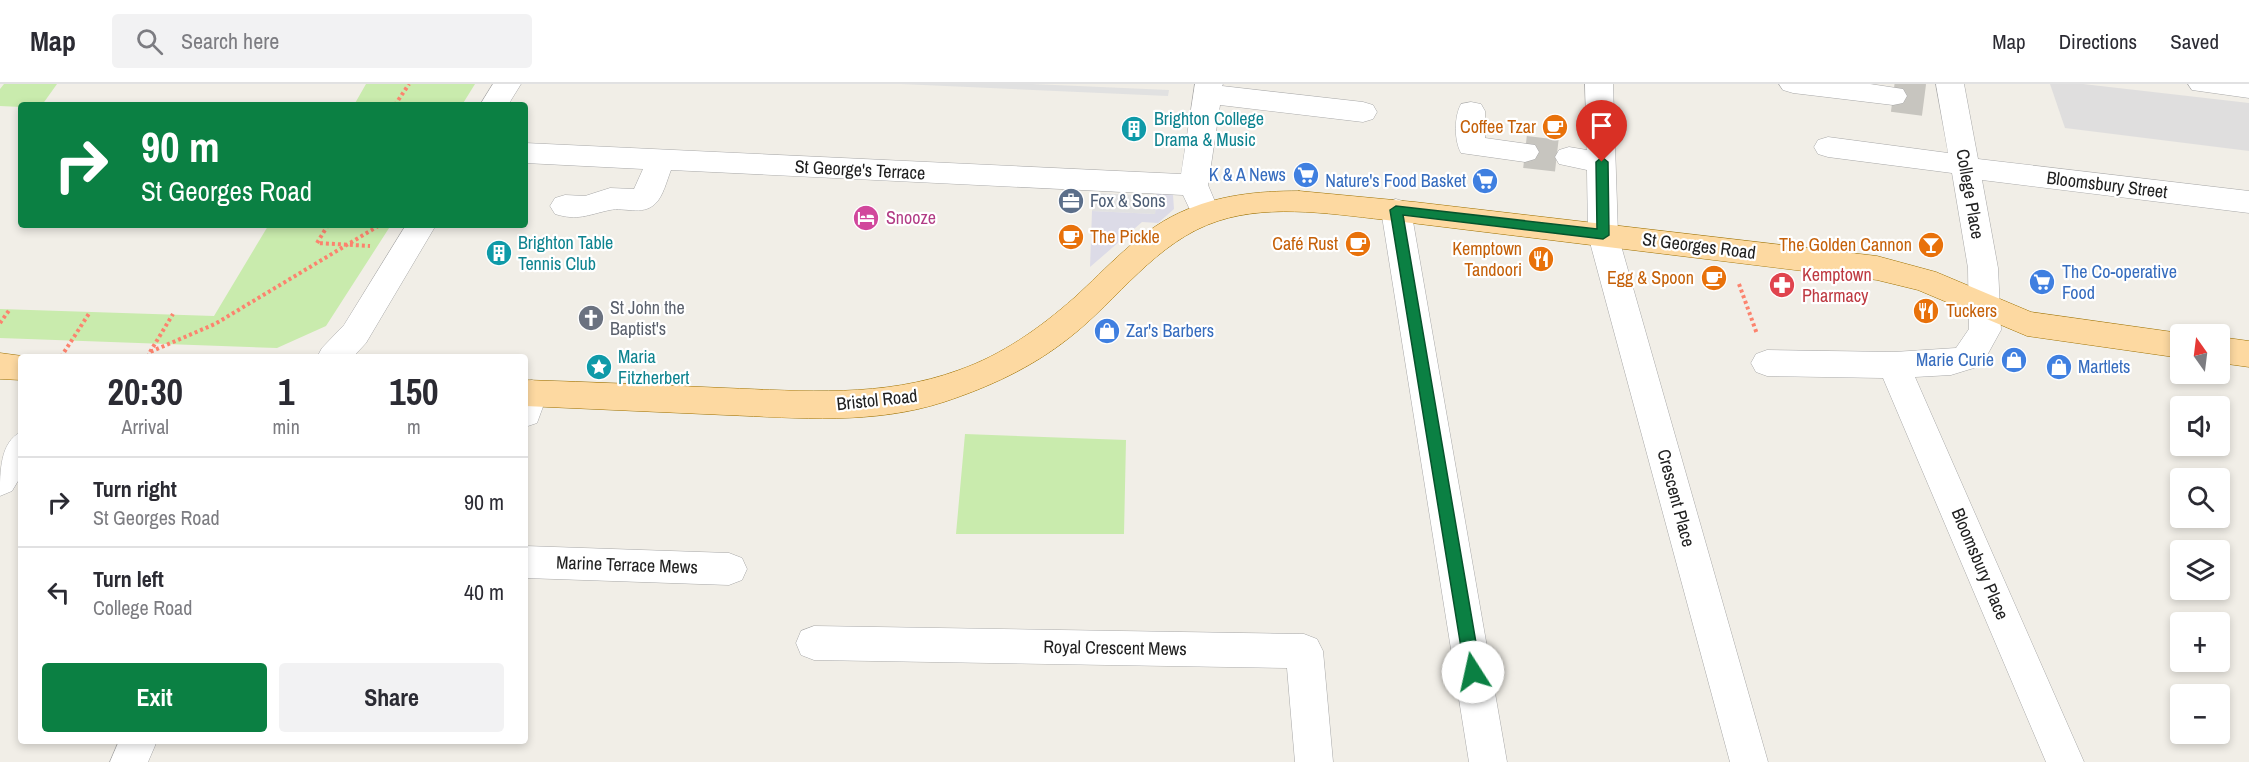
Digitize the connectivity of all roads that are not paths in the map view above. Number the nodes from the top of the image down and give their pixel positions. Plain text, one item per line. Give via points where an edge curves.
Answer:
1 (507, 84) edge
2 (1599, 84) edge
3 (1793, 84) edge
4 (2202, 84) edge
5 (1208, 89) edge
6 (2249, 89) edge
7 (1952, 94) edge
8 (1893, 96) tunnel mouth
9 (1924, 100) tunnel mouth
10 (496, 102) edge
11 (1472, 111) dead end
12 (1363, 112) dead end
13 (1828, 147) dead end
14 (1525, 152) tunnel mouth
15 (528, 153) edge
16 (1569, 157) tunnel mouth
17 (661, 160) junction
18 (1602, 162) junction
19 (1965, 166) junction
20 (1194, 185) junction
21 (2249, 202) edge
22 (565, 206) dead end
23 (1396, 210) junction
24 (1207, 213) junction
25 (1603, 235) junction
26 (414, 236) edge
27 (1983, 304) junction
28 (2170, 344) edge
29 (2230, 351) edge
30 (336, 354) edge
31 (2249, 354) edge
32 (1767, 363) road end
33 (1894, 365) junction
34 (0, 366) edge
35 (18, 367) edge
36 (528, 400) edge
37 (18, 451) edge
38 (0, 481) edge
39 (528, 562) edge
40 (729, 569) dead end
41 (814, 643) dead end
42 (137, 744) edge
43 (129, 762) edge
44 (1314, 762) edge
45 (1488, 762) edge
46 (1749, 762) edge
47 (2065, 762) edge

1 - 10 street
2 - 18 street, Crescent Place
3 - 8 street
4 - 6 street
5 - 12 street
5 - 20 street
7 - 9 street
7 - 19 street, College Place
11 - 14 street via 1471,146
13 - 19 street, Bloomsbury Street
15 - 17 street, St George's Terrace
16 - 18 street
17 - 20 street, St George's Terrace
17 - 22 street via 646,196 639,200 610,199 586,207
18 - 25 street, Crescent Place
19 - 21 street, Bloomsbury Street
19 - 27 street, College Place via 1983,268
20 - 24 street
23 - 24 main road, St Georges Road via 1281,200 1245,203
23 - 25 main road, St Georges Road
23 - 45 street
24 - 36 main road, Bristol Road via 1150,244 1085,306 1023,354 982,376 919,397 840,406
25 - 27 main road, St Georges Road via 1877,268 1925,280
25 - 46 street, Crescent Place
26 - 30 street via 355,334
27 - 28 main road, St Georges Road via 2043,328
27 - 33 street via 1984,330 1966,358
29 - 31 main road
32 - 33 street
33 - 47 street, Bloomsbury Place
34 - 35 main road
37 - 38 street
39 - 40 street, Marine Terrace Mews
41 - 44 street, Royal Crescent Mews via 1304,651
42 - 43 street

